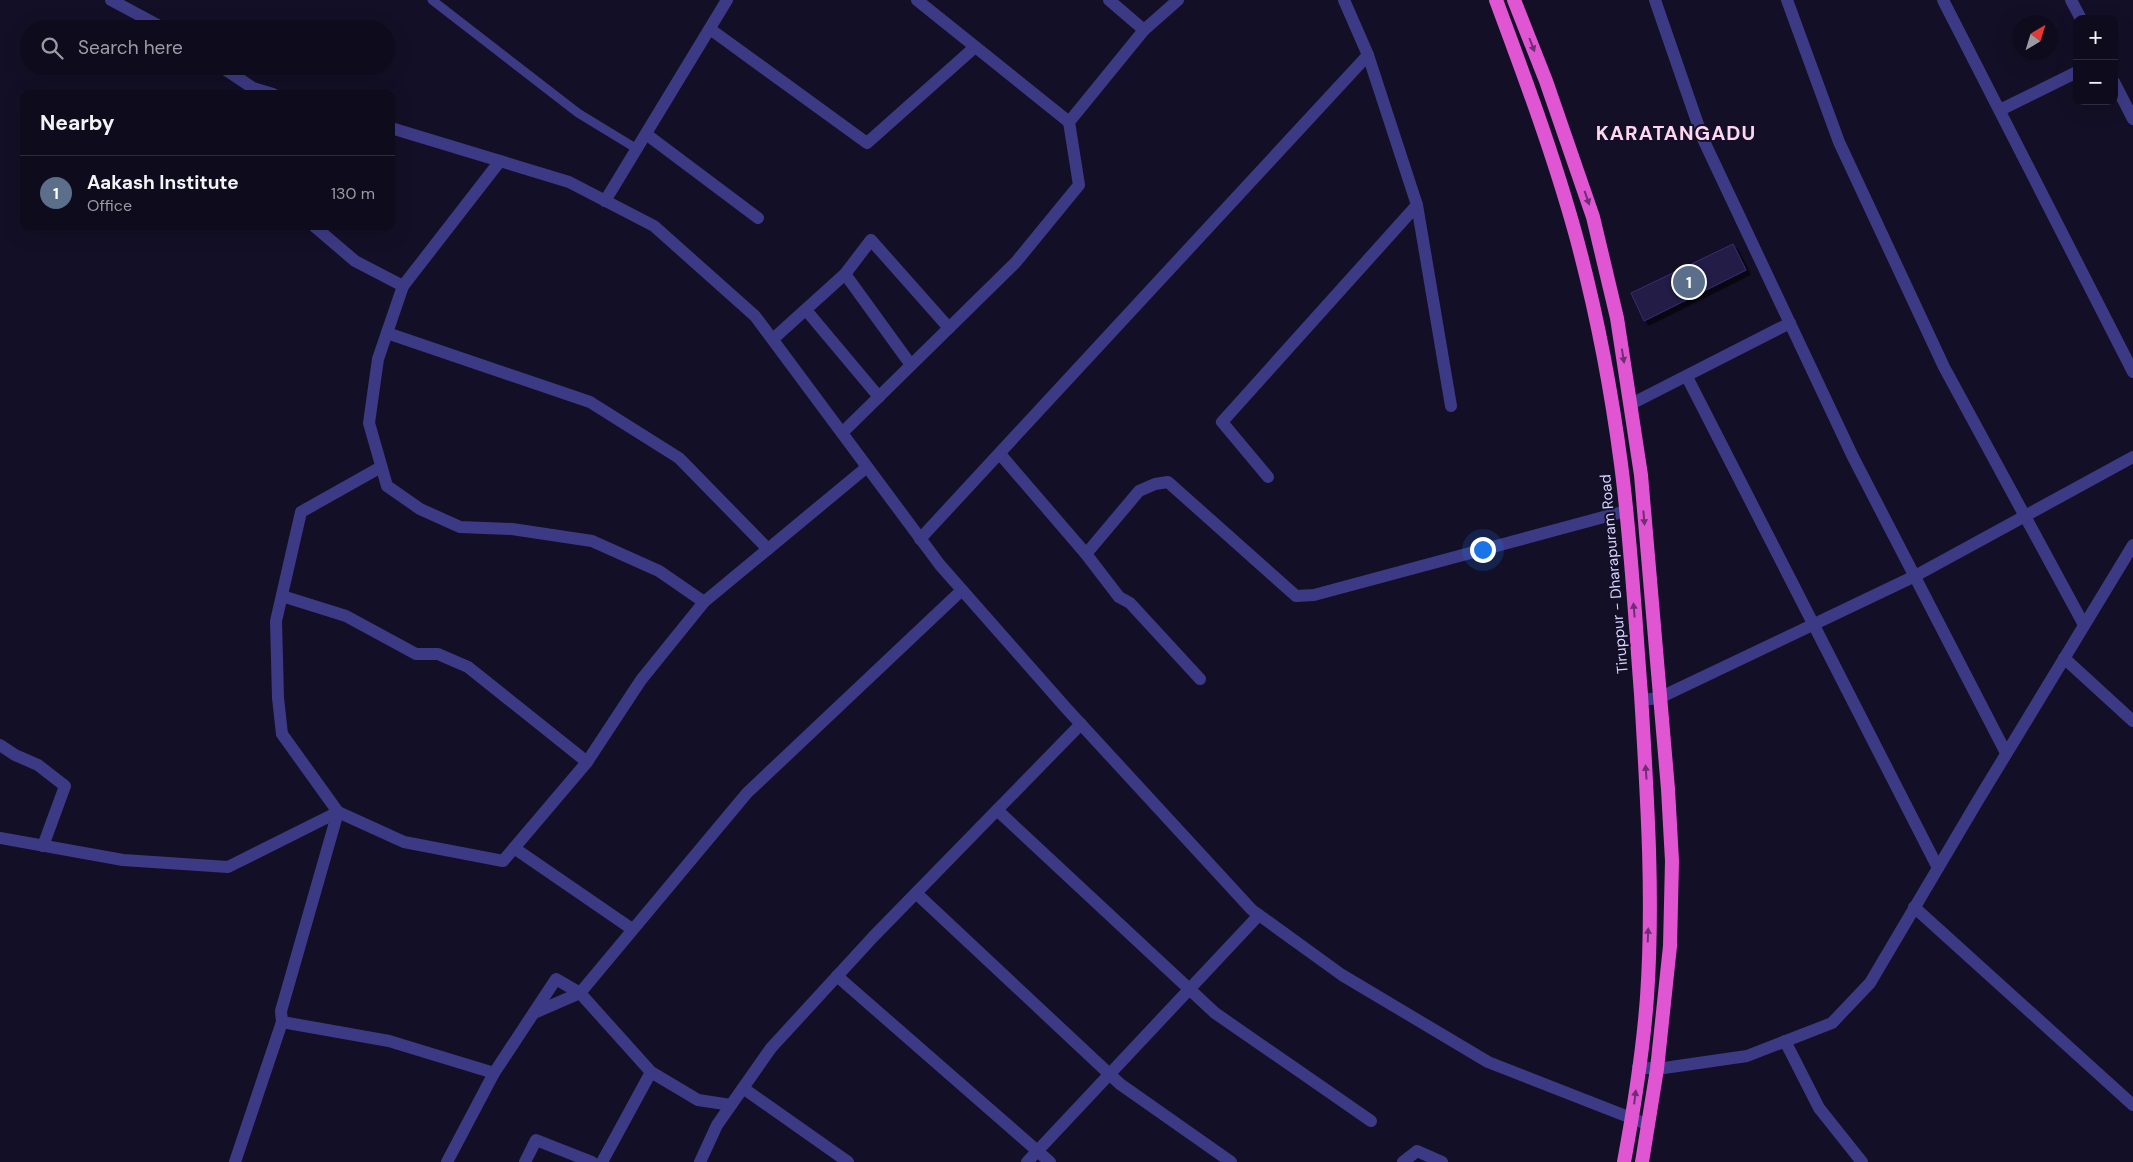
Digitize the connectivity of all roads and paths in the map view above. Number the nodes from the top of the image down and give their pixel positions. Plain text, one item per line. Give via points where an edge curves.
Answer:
1 (110, 0) edge
2 (432, 0) edge
3 (727, 0) edge
4 (917, 0) edge
5 (1109, 0) edge
6 (1178, 0) edge
7 (1344, 0) edge
8 (1496, 0) edge
9 (1514, 0) edge
10 (1654, 0) edge
11 (1787, 0) edge
12 (1944, 0) edge
13 (2071, 0) edge
14 (2079, 15) edge
15 (148, 20) edge
16 (710, 29) junction
17 (1144, 30) junction
18 (975, 46) junction
19 (1368, 55) junction
20 (2073, 74) edge
21 (234, 75) edge
22 (238, 78) junction
23 (241, 90) edge
24 (260, 90) edge
25 (2118, 90) edge
26 (2000, 110) junction
27 (2133, 119) edge
28 (1069, 122) junction
29 (395, 129) edge
30 (646, 134) junction
31 (637, 149) junction
32 (500, 161) junction
33 (606, 201) junction
34 (1416, 205) junction
35 (758, 218) dead end
36 (319, 230) edge
37 (845, 274) junction
38 (404, 286) junction
39 (806, 310) junction
40 (1790, 323) junction
41 (949, 328) junction
42 (387, 333) junction
43 (773, 339) junction
44 (911, 365) junction
45 (2133, 372) edge
46 (1687, 377) junction
47 (879, 397) junction
48 (1631, 404) junction
49 (1450, 406) dead end
50 (842, 433) junction
51 (1000, 454) junction
52 (2133, 457) edge
53 (381, 466) junction
54 (867, 467) junction
55 (1268, 477) dead end
56 (1626, 511) junction
57 (2025, 516) junction
58 (920, 539) junction
59 (2133, 545) edge
60 (768, 549) junction
61 (1086, 554) junction
62 (1915, 576) junction
63 (962, 590) junction
64 (282, 596) junction
65 (704, 602) junction
66 (1813, 623) junction
67 (2084, 626) junction
68 (2064, 658) junction
69 (1200, 679) dead end
70 (1658, 698) junction
71 (1641, 700) junction
72 (2133, 721) edge
73 (1081, 724) junction
74 (0, 745) edge
75 (2006, 753) junction
76 (587, 762) junction
77 (997, 810) junction
78 (338, 812) junction
79 (0, 838) edge
80 (43, 846) junction
81 (514, 848) junction
82 (1938, 868) junction
83 (916, 893) junction
84 (1914, 907) junction
85 (1259, 916) junction
86 (632, 929) junction
87 (837, 976) junction
88 (1190, 989) junction
89 (580, 993) junction
90 (534, 1013) junction
91 (282, 1022) junction
92 (1785, 1041) junction
93 (1638, 1067) junction
94 (1657, 1069) junction
95 (494, 1072) junction
96 (651, 1072) junction
97 (1110, 1074) junction
98 (743, 1088) junction
99 (731, 1105) junction
100 (2133, 1105) edge
101 (1632, 1119) junction
102 (1372, 1121) dead end
103 (1649, 1125) junction
104 (1037, 1151) junction
105 (235, 1162) edge
106 (446, 1162) edge
107 (525, 1162) edge
108 (592, 1162) edge
109 (602, 1162) edge
110 (700, 1162) edge
111 (848, 1162) edge
112 (1027, 1162) edge
113 (1050, 1162) edge
114 (1231, 1162) edge
115 (1403, 1162) edge
116 (1442, 1162) edge
117 (1624, 1162) edge
118 (1642, 1162) edge
119 (1862, 1162) edge

1 - 15 street
2 - 31 lane via 578,113
3 - 16 street
4 - 18 street
5 - 17 street
6 - 17 street
7 - 19 street
8 - 56 highway, Tiruppur - Dharapuram Road via 1542,122 1576,238 1603,360
9 -> 48 highway via 1593,217 1617,318
10 - 40 street via 1703,139
11 - 57 street via 1839,142 1944,367
12 - 26 street
13 - 14 street
16 - 18 street via 867,143
16 - 30 street
17 - 28 street
18 - 28 street
19 - 34 street
19 - 51 street
20 - 26 street
21 - 22 street
22 - 23 street
22 - 24 street
25 - 27 street
26 - 45 street
28 - 41 street via 1079,185 1016,262
29 - 32 street
30 - 31 street
30 - 35 street
31 - 33 street
32 - 33 street via 569,182
32 - 38 street
33 - 43 street via 654,226 755,316
34 - 49 street
34 - 55 street via 1222,422
36 - 38 street via 354,261
37 - 39 street
37 - 41 street via 871,240
37 - 44 street
38 - 42 street
39 - 43 street
39 - 47 street
40 - 46 street
40 - 62 street via 1853,457
41 - 44 street
42 - 53 street via 378,359 369,423
42 - 60 street via 590,402 679,458
43 - 50 street
44 - 47 street
46 - 48 street
46 - 66 street
47 - 50 street
48 -> 70 highway via 1641,475
50 - 54 street
51 - 58 street
51 - 61 street
52 - 57 street
53 - 64 street via 301,512
53 - 65 street via 387,486 420,509 460,527 512,529 592,541 659,571
54 - 58 street
54 - 60 street
56 - 61 street via 1314,595 1296,596 1168,482 1139,491
71 -> 56 highway, Tiruppur - Dharapuram Road
57 - 62 street
57 - 67 street
58 - 63 street
59 - 67 street
60 - 65 street
61 - 69 street via 1120,597 1130,603
62 - 66 street
62 - 75 street
63 - 73 street
63 - 86 street via 746,793
64 - 76 street via 346,616 416,654 438,654 468,666
64 - 78 street via 276,621 282,734
65 - 76 street via 641,680
66 - 70 street
66 - 82 street
67 - 68 street
68 - 72 street
68 - 75 street
70 - 71 street
70 - 94 highway via 1672,861 1670,946
93 -> 71 highway, Tiruppur - Dharapuram Road via 1647,998 1650,880
73 - 77 street
73 - 85 street
74 - 80 street via 38,765 65,786
75 - 82 street
76 - 81 street
77 - 83 street
77 - 88 street
78 - 80 street via 228,867 123,860
78 - 81 street via 404,842 503,861
78 - 91 street via 281,1011
79 - 80 street
81 - 86 street
82 - 84 street
83 - 87 street
83 - 97 street
84 - 92 street via 1870,982 1832,1023
84 - 100 street
85 - 88 street
85 - 101 street via 1342,975 1488,1062
86 - 89 street
87 - 98 street via 771,1048
87 - 104 street
88 - 97 street
88 - 102 street via 1215,1013
89 - 90 street
89 - 90 street via 556,979
89 - 96 street
90 - 95 street
91 - 95 street via 389,1041
91 - 105 street
92 - 94 street via 1747,1056
92 - 119 street via 1819,1108
93 - 94 street
101 -> 93 highway, Tiruppur - Dharapuram Road
94 - 103 highway
95 - 106 street
96 - 99 street via 698,1100
96 - 109 street
97 - 104 street
97 - 114 street
98 - 99 street
98 - 111 street
99 - 110 street via 717,1125
101 - 103 street
101 - 117 highway, Tiruppur - Dharapuram Road
103 - 118 highway
104 - 112 street
104 - 113 street
107 - 108 street via 536,1140
115 - 116 street via 1417,1151

